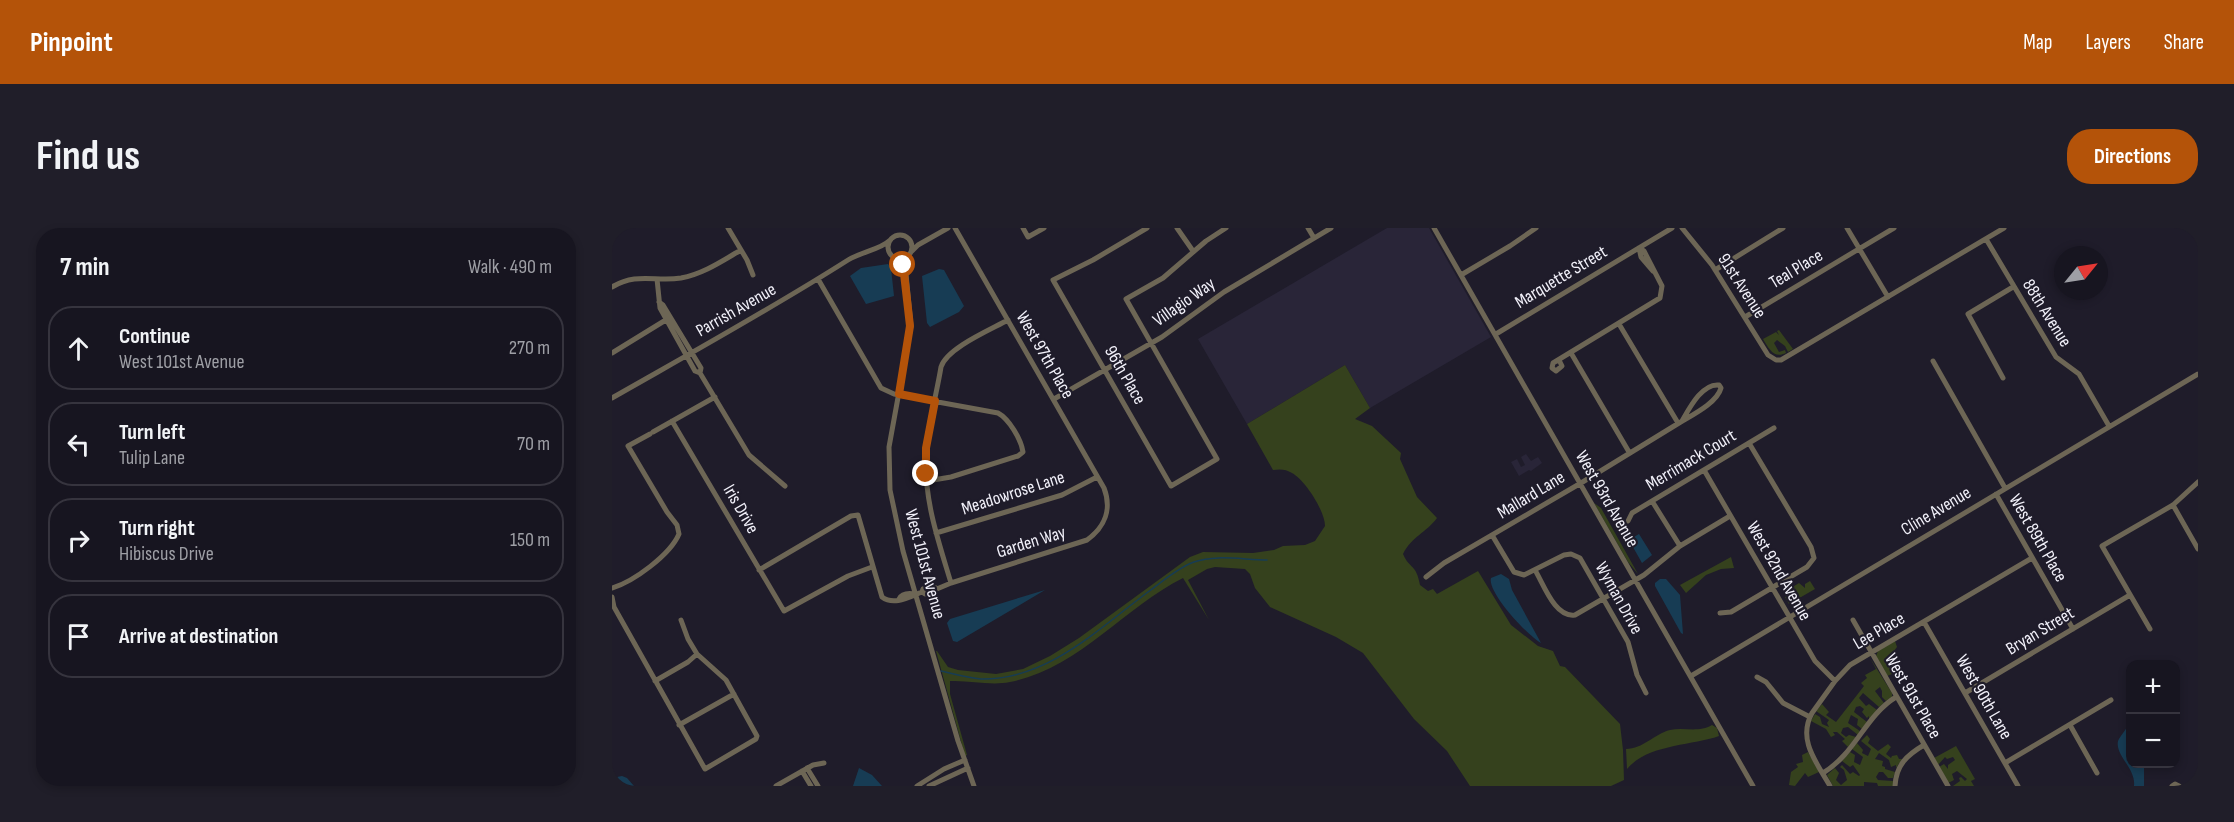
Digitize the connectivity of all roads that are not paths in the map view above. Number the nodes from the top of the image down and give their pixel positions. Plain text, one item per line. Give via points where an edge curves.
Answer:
1 (728, 228) edge
2 (899, 228) edge
3 (948, 228) edge
4 (956, 228) edge
5 (1023, 228) edge
6 (1044, 228) edge
7 (1147, 228) edge
8 (1177, 228) edge
9 (1226, 228) edge
10 (1308, 228) edge
11 (1331, 228) edge
12 (1434, 228) edge
13 (1536, 228) edge
14 (1672, 228) edge
15 (1682, 228) edge
16 (1783, 228) edge
17 (1847, 228) edge
18 (1894, 228) edge
19 (2004, 228) edge
20 (908, 237) junction
21 (1314, 238) junction
22 (891, 239) junction
23 (1986, 239) junction
24 (924, 242) junction
25 (1639, 248) junction
26 (875, 249) junction
27 (1859, 249) junction
28 (741, 250) junction
29 (1193, 251) junction
30 (910, 254) junction
31 (893, 256) junction
32 (1715, 270) junction
33 (906, 274) junction
34 (753, 275) dead end
35 (1461, 275) junction
36 (657, 279) junction
37 (818, 279) junction
38 (612, 287) edge
39 (2013, 287) junction
40 (1888, 297) junction
41 (1745, 317) junction
42 (669, 319) junction
43 (1008, 320) junction
44 (1619, 324) junction
45 (1496, 334) junction
46 (1151, 343) junction
47 (612, 353) edge
48 (1570, 353) junction
49 (689, 354) junction
50 (1559, 360) dead end
51 (1933, 361) dead end
52 (1105, 370) junction
53 (2196, 375) edge
54 (2003, 378) dead end
55 (2198, 382) edge
56 (899, 394) junction
57 (715, 397) junction
58 (612, 398) edge
59 (1053, 399) junction
60 (935, 401) junction
61 (672, 421) junction
62 (1680, 422) junction
63 (2109, 426) junction
64 (1774, 428) dead end
65 (1749, 443) junction
66 (1629, 452) junction
67 (1704, 470) junction
68 (1097, 477) junction
69 (927, 481) junction
70 (1581, 483) junction
71 (2198, 483) edge
72 (785, 486) dead end
73 (2005, 488) junction
74 (1996, 494) junction
75 (1107, 497) joint
76 (1652, 501) junction
77 (2173, 505) junction
78 (1731, 516) junction
79 (1628, 521) dead end
80 (936, 533) junction
81 (1492, 536) junction
82 (1680, 546) junction
83 (2198, 549) edge
84 (2032, 558) junction
85 (872, 567) junction
86 (759, 570) junction
87 (1535, 570) junction
88 (1426, 577) dead end
89 (1636, 580) junction
90 (951, 583) junction
91 (612, 588) edge
92 (1771, 588) junction
93 (919, 593) junction
94 (2130, 595) junction
95 (612, 597) edge
96 (1603, 599) junction
97 (1720, 613) dead end
98 (1789, 617) junction
99 (681, 620) dead end
100 (1853, 620) dead end
101 (1924, 622) junction
102 (2073, 629) junction
103 (2150, 629) dead end
104 (1872, 652) junction
105 (697, 654) junction
106 (1691, 676) junction
107 (1757, 677) dead end
108 (655, 681) junction
109 (1835, 681) junction
110 (1646, 693) dead end
111 (1965, 693) junction
112 (734, 694) junction
113 (1896, 697) junction
114 (2110, 700) dead end
115 (1810, 717) junction
116 (680, 725) junction
117 (2070, 725) junction
118 (1924, 745) junction
119 (965, 760) junction
120 (824, 763) dead end
121 (2005, 763) junction
122 (968, 768) junction
123 (805, 770) junction
124 (1822, 773) junction
125 (2097, 773) dead end
126 (1895, 784) edge
127 (776, 786) edge
128 (811, 786) edge
129 (818, 786) edge
130 (917, 786) edge
131 (929, 786) edge
132 (974, 786) edge
133 (1753, 786) edge
134 (1830, 786) edge
135 (1947, 786) edge
136 (2018, 786) edge
137 (2172, 786) edge
138 (2179, 786) edge

1 - 28 street
2 - 20 street
2 - 22 street
3 - 24 street
4 - 43 street, West 97th Place
5 - 6 street via 1028,237
7 - 52 street, 96th Place via 1053,280
8 - 29 street
9 - 29 street
10 - 21 street
11 - 21 street, Villagio Way
12 - 35 street, West 93rd Avenue
13 - 35 street
14 - 25 street, Marquette Street
15 - 32 street, 91st Avenue
16 - 32 street
17 - 27 street
18 - 27 street, Teal Place
19 - 23 street
20 - 22 street, Parrish Avenue
20 - 24 street, Parrish Avenue
20 - 30 street
21 - 46 street, Villagio Way via 1224,292
22 - 26 street, Parrish Avenue
22 - 31 street via 888,247
23 - 39 street, 88th Avenue
23 - 40 street
24 - 30 street
25 - 44 street via 1662,291 1657,302
25 - 45 street, Marquette Street
26 - 31 street
26 - 37 street, Parrish Avenue via 858,254
27 - 40 street
27 - 41 street, Teal Place
28 - 34 street
28 - 36 street via 698,274
29 - 46 street via 1162,278 1126,299
30 - 31 street via 902,259
30 - 33 street, West 101st Avenue
31 - 33 street, West 101st Avenue via 902,263
32 - 41 street, 91st Avenue
33 - 56 street, West 101st Avenue via 910,326
35 - 45 street, West 93rd Avenue
36 - 38 street via 634,278
36 - 42 street via 659,302
37 - 49 street, Parrish Avenue
37 - 56 street via 878,384
39 - 54 street via 1968,314
39 - 63 street, 88th Avenue via 2056,357 2082,379
40 - 41 street, 91st Avenue via 1787,358 1776,360 1766,352
42 - 47 street
42 - 49 street
43 - 59 street, West 97th Place
43 - 60 street via 946,356
44 - 48 street
44 - 62 street
45 - 70 street, West 93rd Avenue
46 - 52 street, Villagio Way
46 - 52 street, 96th Place via 1217,459 1171,486
48 - 50 street
48 - 66 street
49 - 57 street
49 - 58 street, Parrish Avenue
51 - 73 street, West 89th Place
52 - 59 street, Villagio Way
53 - 55 street
53 - 63 street, Cline Avenue
56 - 60 street
56 - 93 street, West 101st Avenue via 889,447 889,477 895,521
57 - 61 street
57 - 72 street via 748,455
59 - 68 street, West 97th Place
60 - 69 street via 926,448
60 - 69 street via 1000,414 1007,419 1023,452 951,477
61 - 86 street, Iris Drive
61 - 91 street via 628,446 679,534 648,568
62 - 62 street, Mallard Lane via 1700,395 1712,385 1719,385 1719,393
62 - 66 street, Mallard Lane
63 - 73 street, Cline Avenue
64 - 65 street, Merrimack Court
65 - 67 street, Merrimack Court
65 - 92 street via 1814,558
66 - 70 street, Mallard Lane
67 - 76 street, Merrimack Court
67 - 78 street, West 92nd Avenue
68 - 75 street, West 97th Place
68 - 80 street, Meadowrose Lane via 1062,495
69 - 80 street
70 - 81 street, Mallard Lane
70 - 89 street, West 93rd Avenue
71 - 77 street
73 - 74 street, Cline Avenue
74 - 84 street, West 89th Place
74 - 98 street, Cline Avenue
75 - 90 street, Garden Way via 1104,521 1087,540
76 - 79 street, Merrimack Court via 1632,513
76 - 82 street
77 - 83 street
77 - 94 street via 2102,546
78 - 82 street
78 - 92 street, West 92nd Avenue
80 - 90 street
81 - 87 street via 1514,572 1524,575
81 - 88 street, Mallard Lane
82 - 89 street
84 - 101 street, Lee Place
84 - 102 street, West 89th Place
85 - 86 street, Iris Drive via 784,611
85 - 86 street via 858,515
85 - 93 street, Garden Way via 882,597 888,601
87 - 96 street, Wyman Drive via 1571,554 1580,558
87 - 96 street via 1559,611 1566,615 1575,615
89 - 96 street
89 - 106 street, West 93rd Avenue
90 - 93 street, Garden Way via 933,592
92 - 97 street via 1729,613
92 - 98 street, West 92nd Avenue
93 - 119 street, West 101st Avenue
94 - 102 street, Bryan Street
94 - 103 street
95 - 108 street
96 - 110 street, Wyman Drive via 1628,642 1636,675
98 - 106 street, Cline Avenue
98 - 109 street, West 92nd Avenue via 1817,664
99 - 105 street
100 - 104 street, West 91st Place
101 - 104 street, Lee Place
101 - 111 street, West 90th Lane
102 - 111 street, Bryan Street
104 - 109 street, Lee Place via 1850,665
104 - 113 street, West 91st Place
105 - 108 street
105 - 112 street via 726,680
106 - 133 street, West 93rd Avenue
107 - 115 street via 1783,703
108 - 116 street
109 - 115 street, Lee Place
111 - 121 street, West 90th Lane
112 - 116 street
112 - 116 street via 756,739 705,769
113 - 118 street, West 91st Place
113 - 124 street via 1878,711 1840,761
114 - 117 street
115 - 124 street via 1806,740
117 - 121 street
117 - 125 street
118 - 126 street via 1906,757 1897,771
118 - 135 street, West 91st Place
119 - 122 street, West 101st Avenue
119 - 130 street
120 - 123 street
121 - 136 street, West 90th Lane
122 - 131 street
122 - 132 street, West 101st Avenue
123 - 127 street
123 - 128 street
123 - 129 street
124 - 134 street
137 - 138 street

